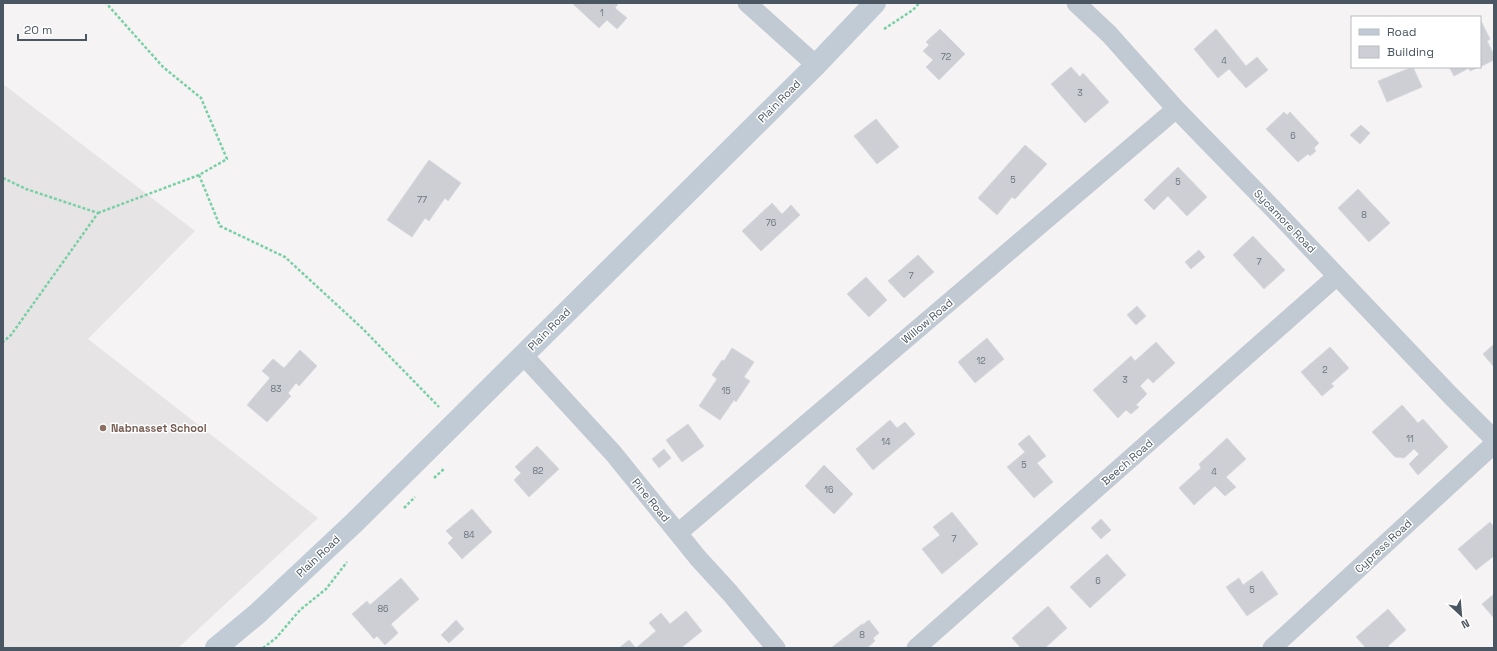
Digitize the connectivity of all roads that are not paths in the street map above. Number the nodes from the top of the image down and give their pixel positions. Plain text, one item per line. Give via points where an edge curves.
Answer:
1 (747, 3) edge
2 (875, 3) edge
3 (1076, 3) edge
4 (816, 64) junction
5 (1176, 109) junction
6 (1338, 276) junction
7 (523, 355) junction
8 (1494, 439) edge
9 (1494, 444) edge
10 (678, 533) junction
11 (216, 648) edge
12 (776, 648) edge
13 (916, 648) edge
14 (1272, 648) edge

1 - 4 street
2 - 4 main road, Plain Road
3 - 5 street, Sycamore Road via 1109,34
4 - 7 main road, Plain Road
5 - 6 street, Sycamore Road
5 - 10 street, Willow Road
6 - 8 street, Sycamore Road
6 - 13 street, Beech Road
7 - 10 street, Pine Road via 613,453
7 - 11 main road, Plain Road via 355,522
9 - 14 street, Cypress Road
10 - 12 street, Pine Road

